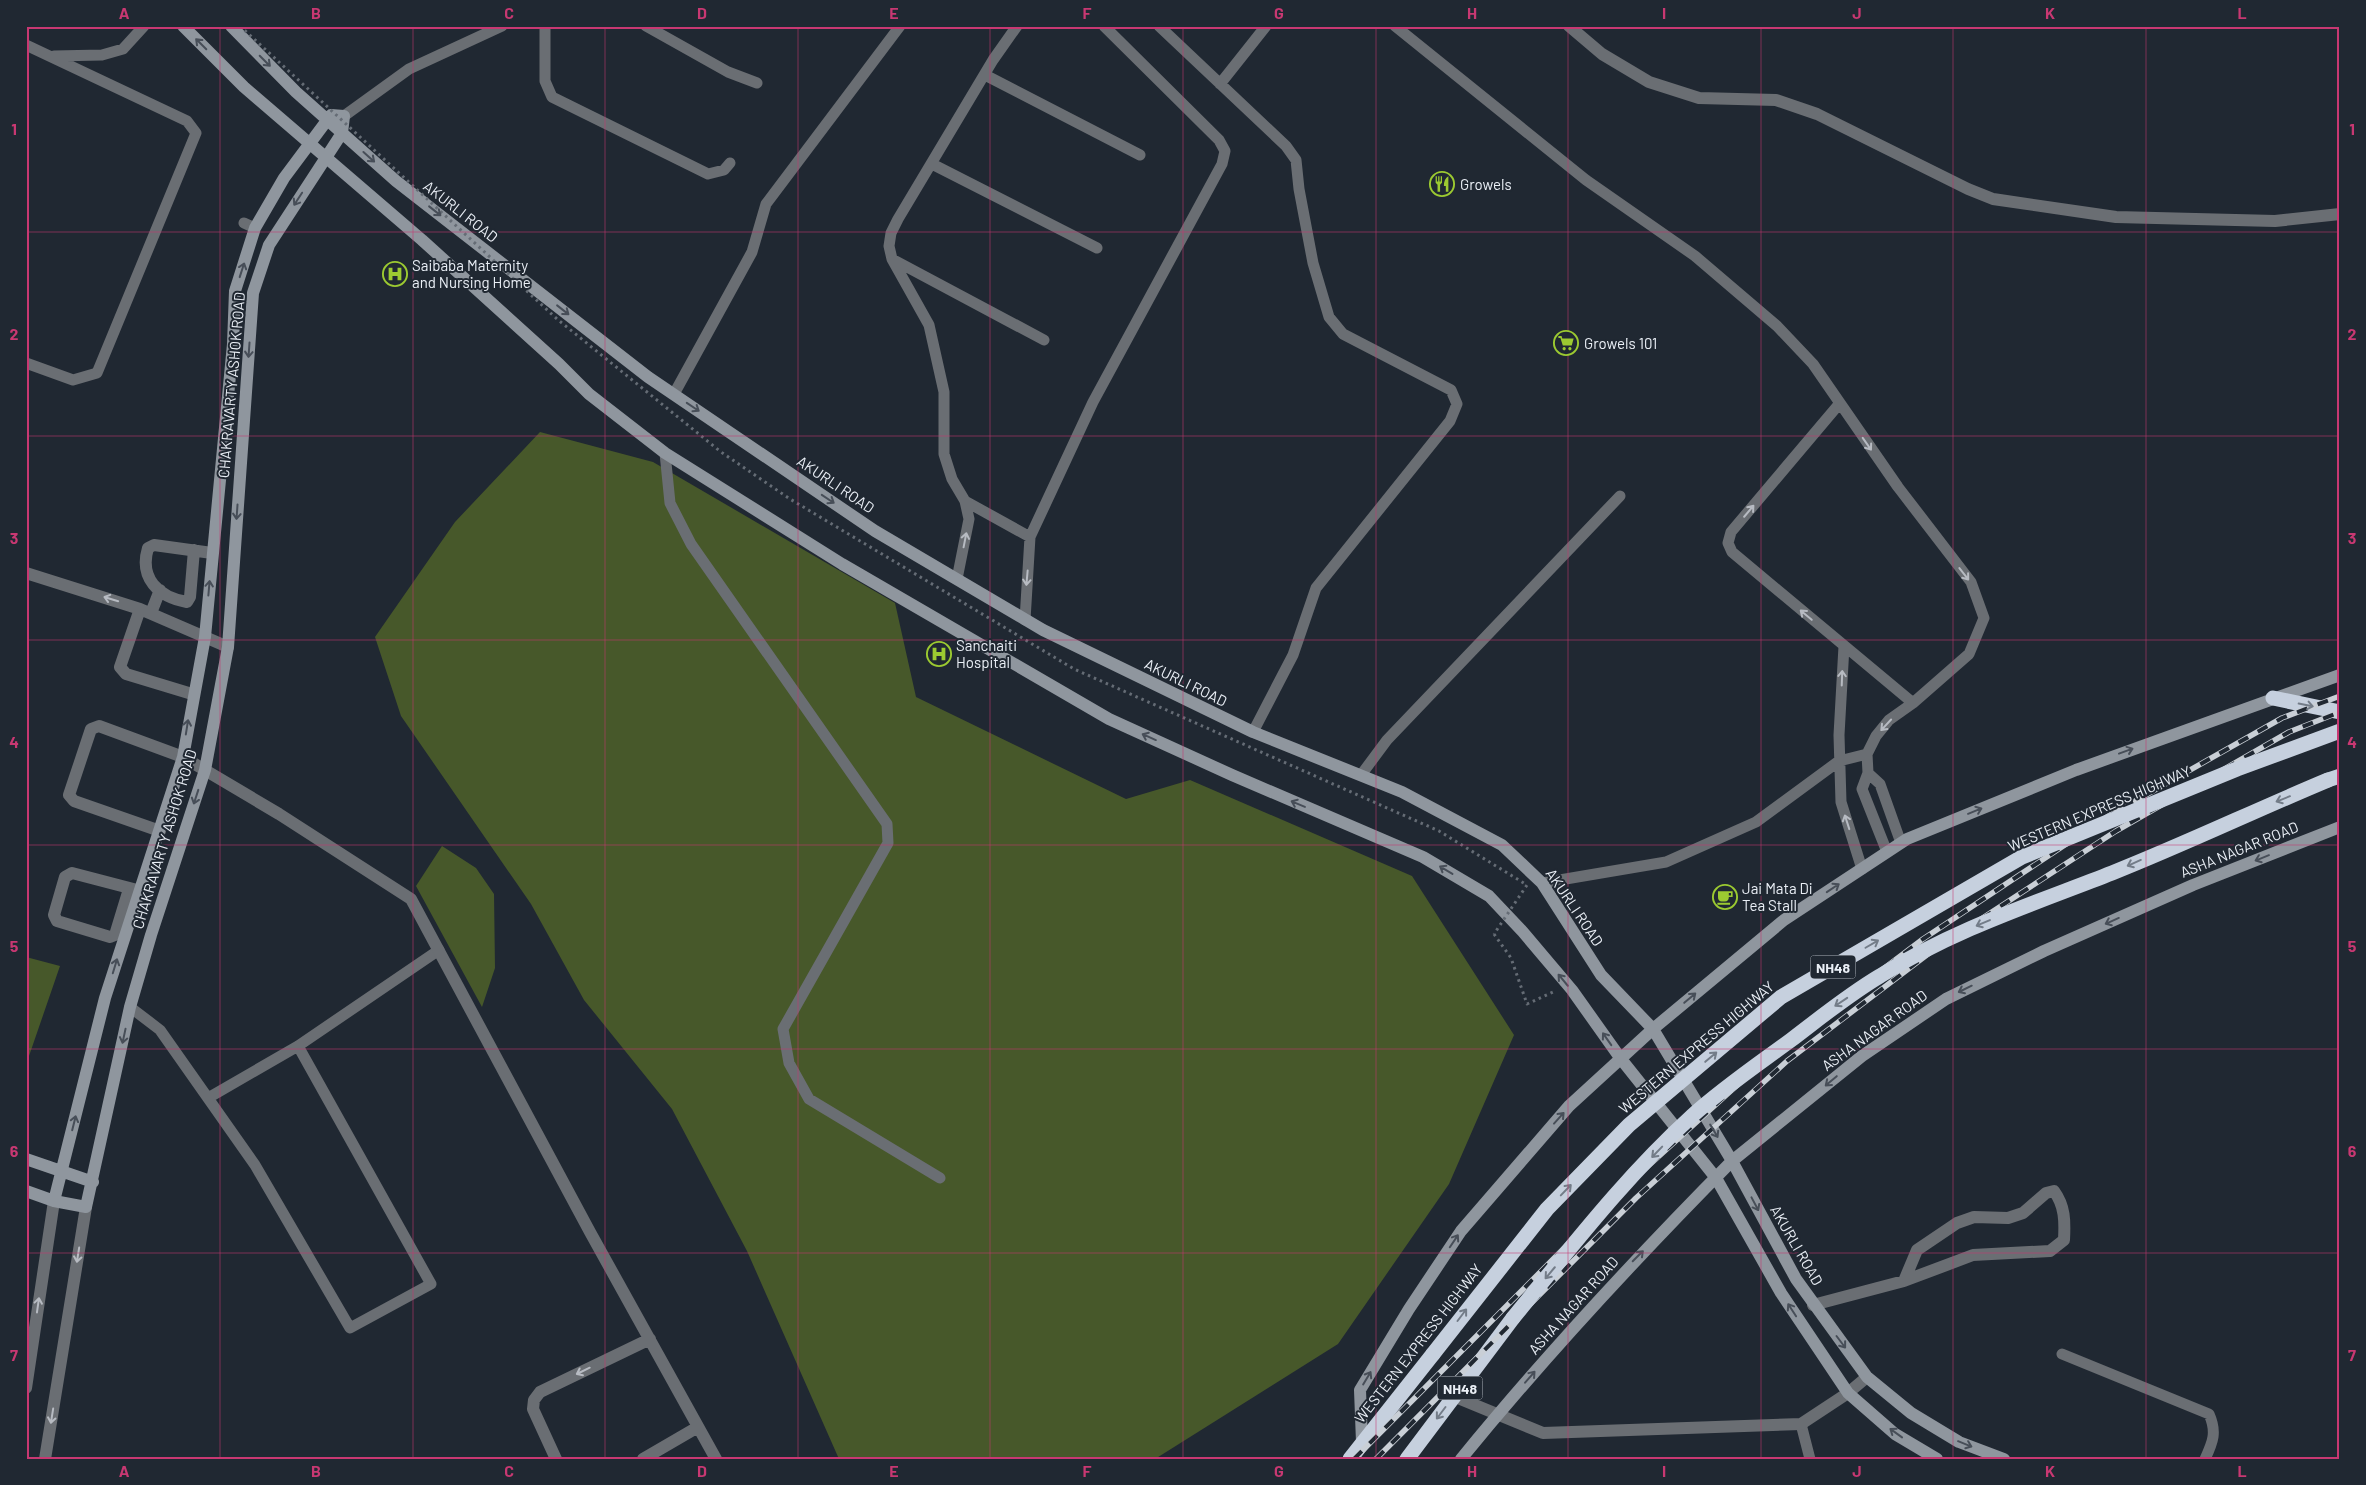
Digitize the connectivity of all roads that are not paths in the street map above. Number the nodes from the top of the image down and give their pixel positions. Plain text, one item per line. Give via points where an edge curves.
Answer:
1 (144, 26) edge
2 (183, 26) edge
3 (230, 26) edge
4 (502, 26) edge
5 (545, 26) edge
6 (646, 26) edge
7 (900, 26) edge
8 (1017, 26) edge
9 (1104, 26) edge
10 (1159, 26) edge
11 (1266, 26) edge
12 (1395, 26) edge
13 (1569, 26) edge
14 (26, 45) edge
15 (50, 57) junction
16 (985, 75) junction
17 (758, 83) dead end
18 (1220, 84) junction
19 (344, 116) junction
20 (328, 120) junction
21 (342, 133) junction
22 (309, 144) junction
23 (1140, 155) dead end
24 (326, 158) junction
25 (730, 163) dead end
26 (932, 164) junction
27 (2340, 214) edge
28 (1097, 248) dead end
29 (892, 259) junction
30 (234, 326) junction
31 (251, 326) junction
32 (1044, 340) dead end
33 (26, 363) edge
34 (674, 394) junction
35 (1840, 403) junction
36 (665, 453) junction
37 (1620, 496) dead end
38 (964, 501) junction
39 (1030, 538) junction
40 (194, 550) junction
41 (212, 553) junction
42 (26, 573) edge
43 (957, 579) junction
44 (160, 590) junction
45 (145, 611) junction
46 (1025, 620) junction
47 (204, 637) junction
48 (1844, 646) junction
49 (228, 647) junction
50 (2340, 675) edge
51 (192, 694) junction
52 (2273, 698) junction
53 (1913, 703) junction
54 (2340, 712) edge
55 (2340, 731) edge
56 (1253, 732) junction
57 (1867, 754) junction
58 (183, 757) junction
59 (1839, 761) junction
60 (205, 770) junction
61 (1868, 773) junction
62 (1361, 775) junction
63 (2340, 776) edge
64 (2340, 827) edge
65 (160, 831) junction
66 (1901, 843) junction
67 (1887, 852) junction
68 (1862, 868) junction
69 (1542, 883) junction
70 (135, 890) junction
71 (439, 950) junction
72 (130, 1007) junction
73 (1653, 1029) junction
74 (298, 1046) junction
75 (1621, 1058) junction
76 (208, 1098) junction
77 (26, 1158) edge
78 (1732, 1161) junction
79 (62, 1171) junction
80 (940, 1178) dead end
81 (1716, 1178) junction
82 (93, 1182) junction
83 (26, 1192) edge
84 (54, 1201) junction
85 (86, 1207) junction
86 (1904, 1281) junction
87 (1813, 1305) junction
88 (650, 1339) junction
89 (2062, 1354) dead end
90 (1867, 1377) junction
91 (26, 1388) edge
92 (1848, 1393) junction
93 (1454, 1396) junction
94 (1498, 1414) junction
95 (1801, 1424) junction
96 (698, 1427) junction
97 (1362, 1442) junction
98 (45, 1459) edge
99 (556, 1459) edge
100 (644, 1459) edge
101 (716, 1459) edge
102 (1350, 1459) edge
103 (1407, 1459) edge
104 (1461, 1459) edge
105 (1810, 1459) edge
106 (1937, 1459) edge
107 (2004, 1459) edge
108 (2205, 1459) edge

1 - 15 lane via 123,49 102,55
22 -> 2 main road via 244,87
3 -> 20 main road, AKURLI ROAD
4 - 19 lane via 409,69
5 - 25 lane via 545,81 552,97 708,174 724,170
6 - 17 lane via 728,72
7 - 34 lane via 766,204 752,252
8 - 16 lane
9 - 39 lane via 1219,140 1225,151 1222,164 1093,402
10 - 18 lane
11 - 18 lane
12 - 35 lane via 1586,180 1695,256 1777,326 1813,364
13 - 27 street via 1602,54 1649,82 1699,98 1776,100 1817,114 1993,199 2116,217 2275,221
14 - 15 lane
15 - 33 lane via 187,121 196,133 97,373 73,380
16 - 23 lane
16 - 26 lane
18 - 56 lane via 1286,146 1296,160 1313,263 1329,317 1342,334 1451,390 1457,404 1450,421 1316,588 1293,655
19 - 20 main road via 331,115
19 - 21 main road, CHAKRAVARTY ASHOK ROAD
20 - 21 main road, AKURLI ROAD
20 - 22 main road, CHAKRAVARTY ASHOK ROAD
21 - 24 main road, CHAKRAVARTY ASHOK ROAD
21 -> 34 main road, AKURLI ROAD via 396,181
22 - 24 main road
30 -> 22 main road, CHAKRAVARTY ASHOK ROAD via 235,291 249,226
24 -> 31 main road, CHAKRAVARTY ASHOK ROAD via 269,245 253,293
24 - 36 main road via 422,240 589,394
26 - 28 lane
26 - 29 lane via 891,233
29 - 32 lane
29 - 38 lane via 929,326 944,392 944,454
30 - 31 main road
30 - 41 main road, CHAKRAVARTY ASHOK ROAD
31 -> 49 main road, CHAKRAVARTY ASHOK ROAD
34 -> 43 main road, AKURLI ROAD via 875,531
48 -> 35 lane via 1732,552 1728,543 1731,532
35 -> 53 lane via 1898,487 1971,582 1984,618 1969,654
75 -> 36 main road via 1572,990 1489,896 1423,857 1110,719 842,564
36 - 80 lane via 670,503 691,544 887,824 888,843 783,1029 789,1063 809,1098
37 - 62 lane via 1387,740
38 - 39 lane
43 -> 38 lane via 969,519
39 -> 46 lane
40 - 41 street
40 - 44 street via 187,602 176,600
40 - 44 street via 154,545 148,548 146,571 149,580
47 -> 41 main road, CHAKRAVARTY ASHOK ROAD
45 -> 42 street
43 - 46 main road, AKURLI ROAD
44 - 45 street
45 - 47 street
45 - 51 street via 120,667 126,674
46 - 56 main road, AKURLI ROAD
47 - 49 street
47 - 51 main road, CHAKRAVARTY ASHOK ROAD
48 - 53 lane
59 -> 48 lane
49 - 60 main road, CHAKRAVARTY ASHOK ROAD
50 - 52 main road
58 -> 51 main road, CHAKRAVARTY ASHOK ROAD
52 -> 54 highway
66 -> 52 main road via 2076,770
53 -> 57 lane via 1889,720
97 -> 55 highway, WESTERN EXPRESS HIGHWAY / NH48, bridge via 1547,1208 1629,1125 1781,997 2022,857
56 - 62 main road, AKURLI ROAD
57 - 59 lane
57 - 61 lane
58 - 60 street
58 - 65 main road, CHAKRAVARTY ASHOK ROAD
58 - 65 street via 99,726 91,730 69,795 74,801
68 -> 59 lane via 1840,802
59 - 69 lane via 1756,822 1666,862
60 - 71 street via 411,900
60 -> 72 main road, CHAKRAVARTY ASHOK ROAD via 150,935
61 - 66 lane via 1880,784
61 - 67 lane via 1862,789
62 - 69 main road, AKURLI ROAD via 1402,792 1502,845
63 -> 93 highway, NH48, bridge via 1956,934 1881,975 1825,1013 1691,1117 1612,1198 1513,1318
64 -> 78 main road, ASHA NAGAR ROAD via 2175,892 1946,999 1862,1056
65 - 70 main road, CHAKRAVARTY ASHOK ROAD
66 - 67 main road
67 - 68 main road
73 -> 68 main road via 1784,920
69 - 73 main road, AKURLI ROAD via 1601,975
70 - 70 street via 72,873 65,877 54,915 57,922 110,937 115,935
79 -> 70 main road, CHAKRAVARTY ASHOK ROAD
71 - 74 lane
71 - 88 street
72 - 76 lane via 160,1030
72 -> 82 main road, CHAKRAVARTY ASHOK ROAD
73 - 75 main road
73 -> 78 main road, AKURLI ROAD
74 - 76 lane
74 - 76 lane via 431,1284 350,1328 255,1165
75 - 81 main road
97 -> 75 main road via 1360,1390 1460,1231 1569,1106
77 - 79 main road
78 - 81 main road, ASHA NAGAR ROAD
78 -> 87 main road, AKURLI ROAD
79 - 82 main road
79 - 84 main road, CHAKRAVARTY ASHOK ROAD
92 -> 81 main road via 1781,1293
94 -> 81 main road, ASHA NAGAR ROAD via 1622,1272
82 - 85 main road, CHAKRAVARTY ASHOK ROAD
83 - 84 main road
84 - 85 main road
91 -> 84 street, CHAKRAVARTY ASHOK ROAD
85 -> 98 street
86 - 86 street via 1974,1256 2050,1251 2064,1240 2062,1202 2054,1192 2046,1193 2023,1213 2008,1218 1974,1217 1957,1223 1917,1250
86 - 87 street
87 -> 90 main road, AKURLI ROAD
88 - 96 street
88 -> 99 street via 540,1392 534,1400 533,1409
89 - 108 lane via 2209,1414 2214,1427
90 - 92 street
90 -> 107 main road, AKURLI ROAD via 1911,1413 1959,1442
92 - 95 street
106 -> 92 main road via 1895,1434
93 - 94 street
93 -> 103 highway, NH48
94 - 95 street via 1542,1433
94 - 104 main road, ASHA NAGAR ROAD
95 - 105 lane
96 - 100 street
96 - 101 street
97 - 102 highway, WESTERN EXPRESS HIGHWAY / NH48

